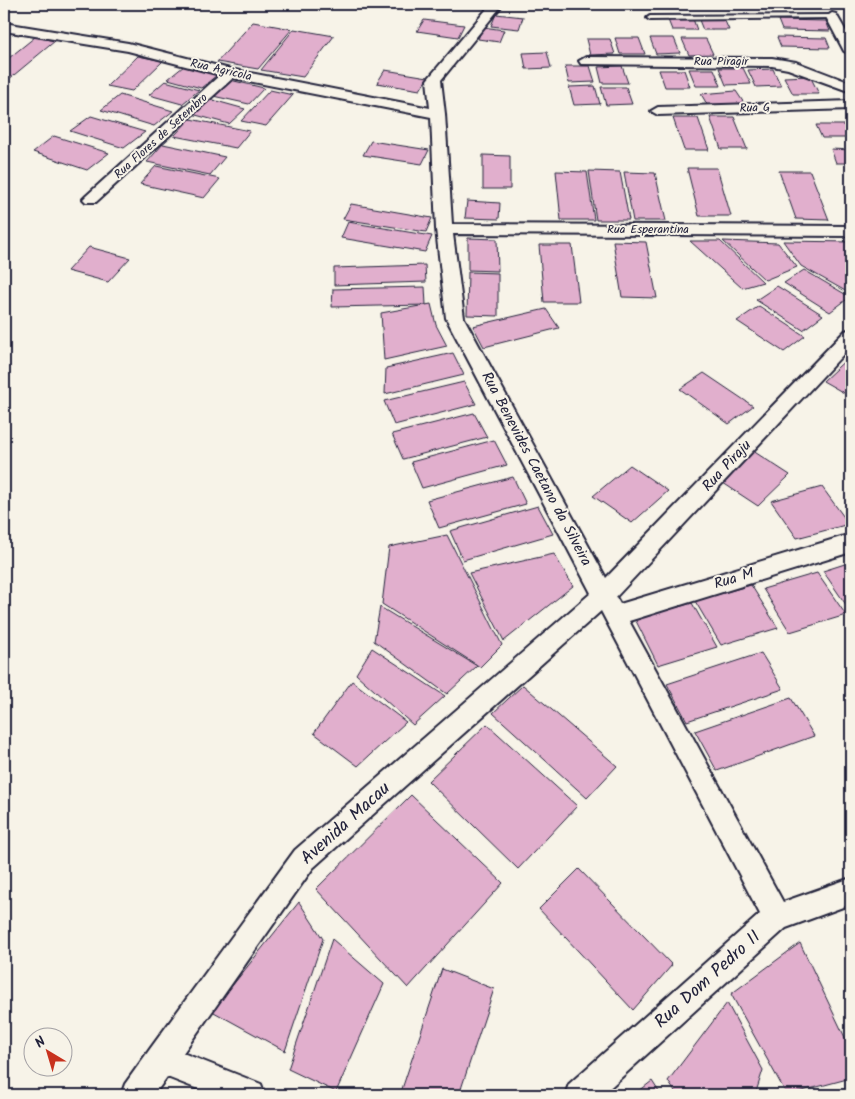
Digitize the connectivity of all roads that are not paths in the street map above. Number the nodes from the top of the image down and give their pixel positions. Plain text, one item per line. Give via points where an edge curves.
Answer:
1 (497, 4) edge
2 (832, 17) joint
3 (650, 18) dead end
4 (4, 27) edge
5 (851, 51) edge
6 (586, 62) dead end
7 (230, 73) junction
8 (851, 88) edge
9 (851, 106) edge
10 (658, 111) dead end
11 (438, 114) junction
12 (91, 199) dead end
13 (444, 229) junction
14 (851, 231) edge
15 (851, 335) edge
16 (851, 543) edge
17 (610, 606) junction
18 (851, 891) edge
19 (777, 918) junction
20 (160, 1060) junction
21 (136, 1095) edge
22 (250, 1095) edge
23 (580, 1095) edge

1 - 11 street, Rua Benevides Caetano da Silveira via 434,80
2 - 3 lane
2 - 5 street
4 - 7 street, Rua Agricola via 128,46
6 - 8 street, Rua Piragir via 772,62 791,65
7 - 11 street, Rua Agricola
7 - 12 street, Rua Flores de Setembro
9 - 10 street, Rua G
11 - 13 street, Rua Benevides Caetano da Silveira
13 - 14 street, Rua Esperantina
13 - 17 street, Rua Benevides Caetano da Silveira via 456,318
15 - 17 street, Rua Piraju
16 - 17 street, Rua M
17 - 19 street, Rua Benevides Caetano da Silveira
17 - 20 street, Avenida Macau via 304,859
18 - 19 street, Rua Dom Pedro II
19 - 23 street, Rua Dom Pedro II
20 - 21 street, Avenida Macau
20 - 22 street

